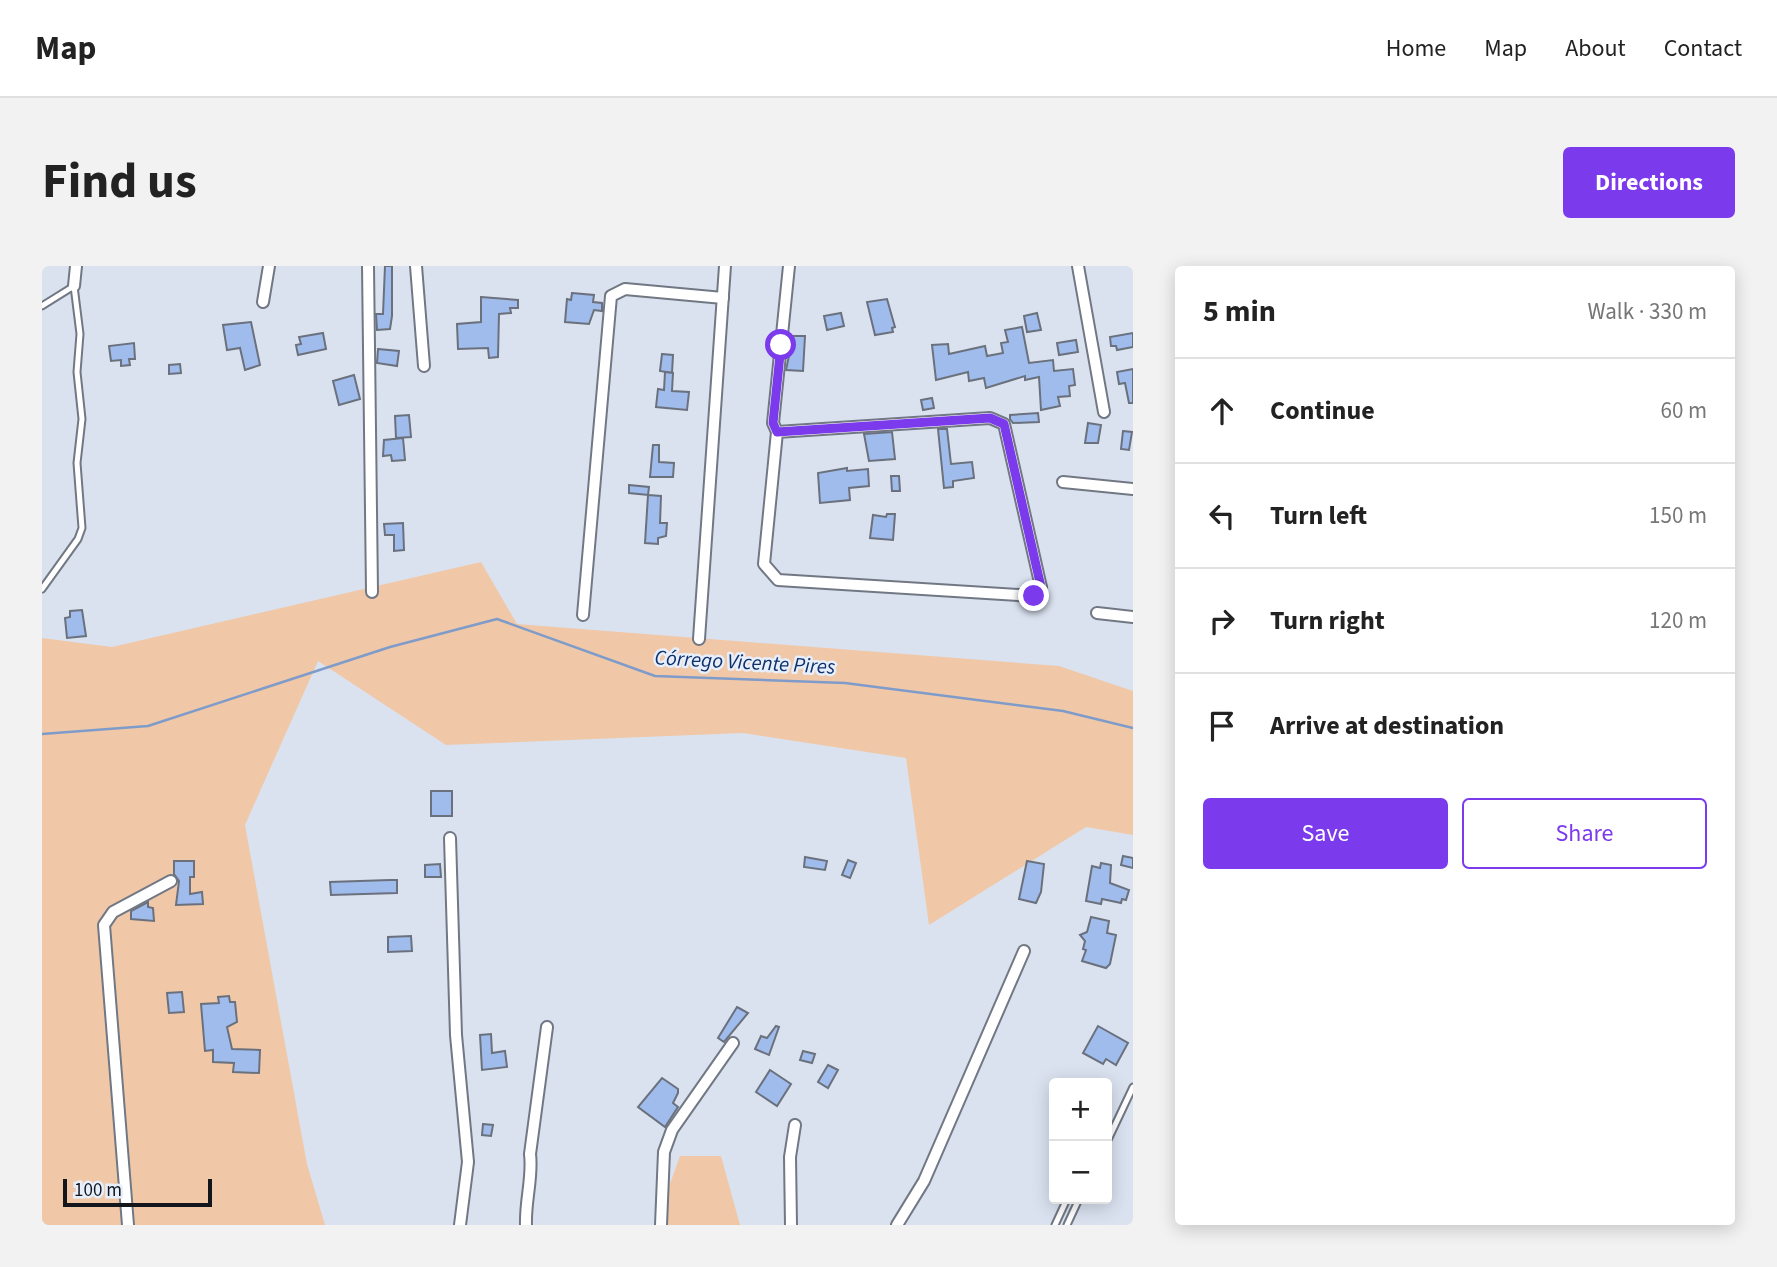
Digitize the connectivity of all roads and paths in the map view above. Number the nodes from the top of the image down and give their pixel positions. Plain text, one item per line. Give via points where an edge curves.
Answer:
1 (76, 266) edge
2 (269, 266) edge
3 (368, 266) edge
4 (415, 266) edge
5 (725, 266) edge
6 (789, 266) edge
7 (1078, 266) edge
8 (74, 286) junction
9 (723, 298) junction
10 (263, 302) dead end
11 (42, 306) edge
12 (424, 366) dead end
13 (1104, 412) dead end
14 (777, 432) junction
15 (1063, 482) dead end
16 (1133, 489) edge
17 (42, 589) edge
18 (372, 592) dead end
19 (1097, 613) dead end
20 (583, 615) dead end
21 (1133, 617) edge
22 (699, 639) dead end
23 (450, 838) dead end
24 (170, 881) dead end
25 (1024, 951) dead end
26 (547, 1027) dead end
27 (733, 1043) dead end
28 (1133, 1087) edge
29 (795, 1125) dead end
30 (1107, 1141) edge
31 (1065, 1204) edge
32 (1077, 1204) edge
33 (128, 1225) edge
34 (460, 1225) edge
35 (526, 1225) edge
36 (661, 1225) edge
37 (791, 1225) edge
38 (897, 1225) edge
39 (1055, 1225) edge
40 (1067, 1225) edge

1 - 8 street
2 - 10 street
3 - 18 street
4 - 12 street
5 - 9 street
6 - 14 street via 773,423
7 - 13 street
8 - 11 lane
8 - 17 lane via 80,334 77,372 82,419 77,463 82,528
9 - 20 street via 625,289 611,296
9 - 22 street
14 - 14 street via 764,564 778,580 1034,596 1041,587 1004,424 990,418
15 - 16 street
19 - 21 street
23 - 34 street via 456,1035 468,1162
24 - 33 street via 113,912 104,925
25 - 38 street via 924,1181
26 - 35 street via 526,1188
27 - 36 street via 672,1130 664,1152
28 - 30 lane
29 - 37 street via 790,1157
31 - 39 lane
32 - 40 lane

